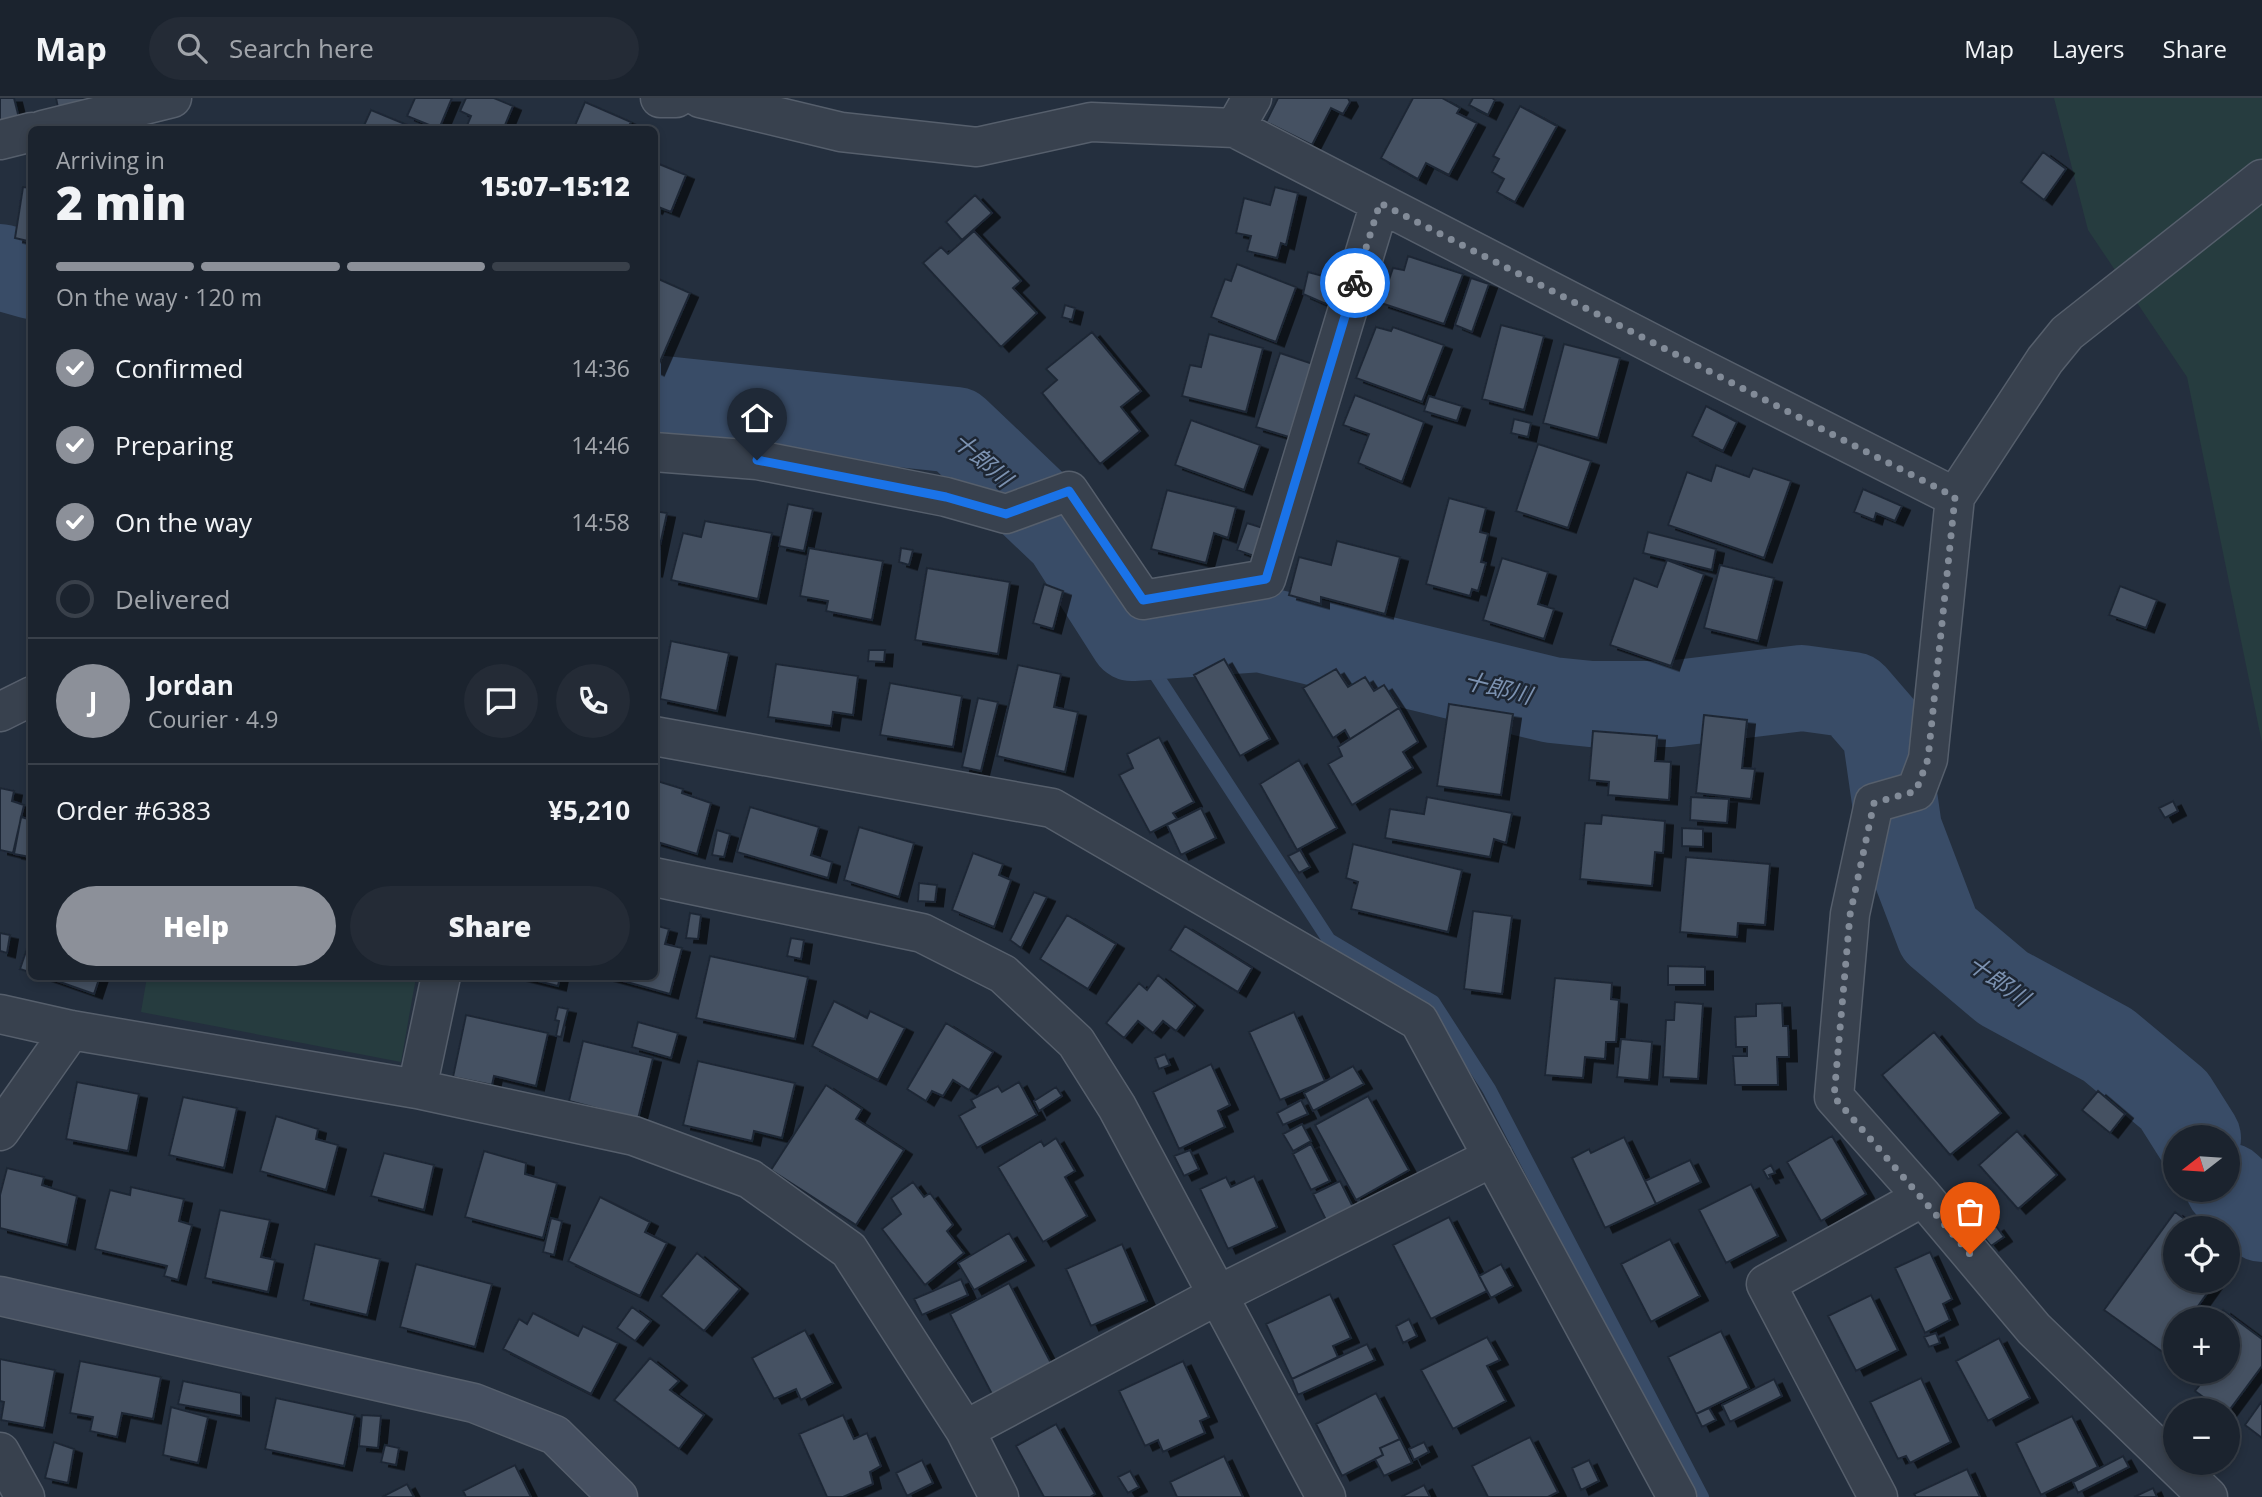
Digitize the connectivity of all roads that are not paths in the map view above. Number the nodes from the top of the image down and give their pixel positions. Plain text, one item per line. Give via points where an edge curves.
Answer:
1 (172, 98) edge
2 (660, 98) edge
3 (676, 98) edge
4 (700, 98) edge
5 (1243, 113) edge
6 (59, 126) edge
7 (28, 133) edge
8 (0, 140) edge
9 (2262, 178) edge
10 (1380, 203) junction
11 (658, 452) edge
12 (1955, 497) junction
13 (28, 698) edge
14 (0, 712) edge
15 (658, 737) edge
16 (658, 878) edge
17 (439, 980) edge
18 (0, 1014) edge
19 (71, 1030) junction
20 (417, 1089) junction
21 (0, 1131) edge
22 (1493, 1157) junction
23 (1923, 1197) junction
24 (0, 1296) edge
25 (1218, 1296) junction
26 (965, 1430) junction
27 (0, 1452) edge
28 (1864, 1492) edge
29 (29, 1496) edge
30 (618, 1497) edge
31 (999, 1497) edge
32 (1326, 1497) edge
33 (1677, 1497) edge
34 (2208, 1497) edge

1 - 6 street
2 - 3 street
4 - 5 street via 841,132 977,147 1091,122
5 - 10 street
7 - 8 street
9 - 12 street via 2067,333
10 - 11 street via 1266,579 1143,600 1069,491 1006,514 946,497 757,460
10 - 12 street
12 - 23 street via 1928,759 1898,797 1874,803 1850,915 1834,1097
13 - 14 street
15 - 22 street via 1052,808 1419,1021
16 - 25 street via 922,933 1003,974 1076,1042 1117,1107
17 - 20 street
18 - 19 street
19 - 20 street
19 - 21 street
20 - 26 street via 634,1136 750,1179 849,1250
22 - 25 street
22 - 33 street
23 - 28 street via 1766,1284
23 - 34 street via 2034,1329
24 - 30 street via 474,1403 555,1435
25 - 26 street
25 - 32 street
26 - 31 street
27 - 29 street

